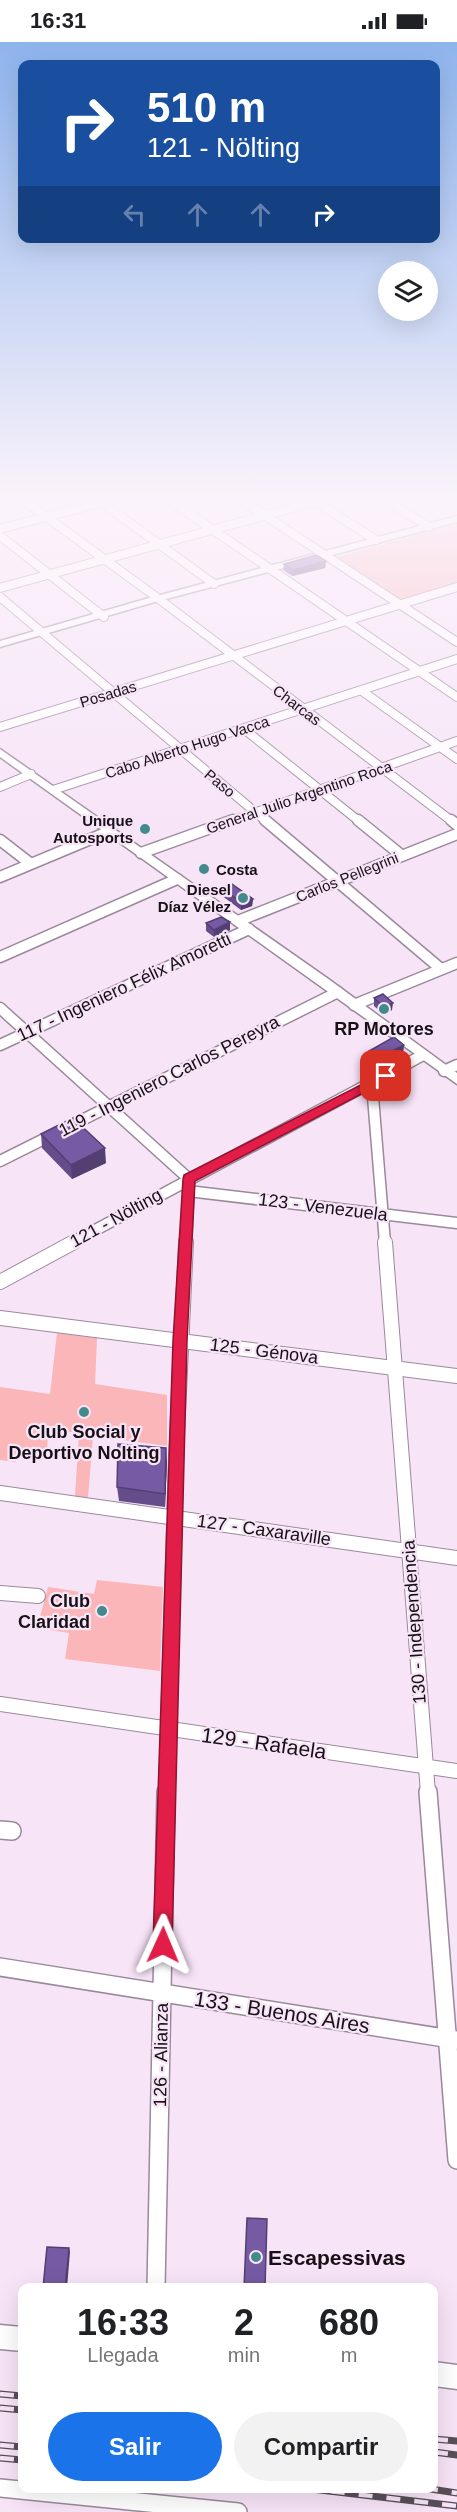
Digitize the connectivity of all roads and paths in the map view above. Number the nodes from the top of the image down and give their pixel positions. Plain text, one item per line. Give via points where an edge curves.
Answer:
1 (21, 614) edge
2 (108, 614) edge
3 (178, 614) edge
4 (336, 614) edge
5 (367, 614) edge
6 (415, 614) edge
7 (102, 616) joint
8 (346, 621) junction
9 (44, 633) junction
10 (457, 642) edge
11 (0, 646) edge
12 (231, 656) junction
13 (457, 659) edge
14 (420, 671) junction
15 (362, 691) junction
16 (112, 692) junction
17 (457, 697) edge
18 (303, 710) junction
19 (0, 727) edge
20 (244, 729) junction
21 (457, 741) edge
22 (441, 747) junction
23 (180, 750) junction
24 (0, 752) edge
25 (457, 759) edge
26 (381, 767) junction
27 (31, 774) junction
28 (0, 787) edge
29 (318, 789) junction
30 (53, 790) junction
31 (254, 812) junction
32 (457, 825) edge
33 (110, 831) junction
34 (457, 834) edge
35 (0, 840) edge
36 (141, 853) junction
37 (401, 855) junction
38 (31, 864) junction
39 (0, 877) edge
40 (177, 879) junction
41 (337, 880) junction
42 (237, 921) junction
43 (249, 929) junction
44 (0, 957) edge
45 (457, 963) edge
46 (441, 969) junction
47 (338, 992) junction
48 (354, 1005) junction
49 (0, 1008) edge
50 (27, 1032) junction
51 (0, 1045) edge
52 (423, 1055) junction
53 (457, 1065) edge
54 (444, 1071) junction
55 (457, 1080) edge
56 (367, 1086) junction
57 (109, 1106) junction
58 (0, 1161) edge
59 (189, 1185) junction
60 (383, 1214) junction
61 (457, 1223) edge
62 (0, 1282) edge
63 (0, 1318) edge
64 (180, 1341) junction
65 (394, 1368) junction
66 (457, 1376) edge
67 (0, 1493) edge
68 (175, 1516) junction
69 (409, 1551) junction
70 (457, 1558) edge
71 (0, 1593) edge
72 (38, 1596) dead end
73 (0, 1704) edge
74 (168, 1730) junction
75 (426, 1766) junction
76 (457, 1771) edge
77 (0, 1967) edge
78 (162, 1993) junction
79 (452, 2039) edge
80 (457, 2160) edge
81 (156, 2283) edge
82 (0, 2337) edge
83 (18, 2339) edge
84 (438, 2375) edge
85 (457, 2377) edge
86 (0, 2488) edge
87 (18, 2490) edge
88 (50, 2493) edge
89 (238, 2512) edge

1 - 9 street, Paso
2 - 7 main road
3 - 12 street, Charcas
4 - 8 street
5 - 8 street, Posadas
6 - 10 street
7 - 9 main road
8 - 12 street, Posadas
8 - 14 street
9 - 11 main road
9 - 16 street, Paso
12 - 16 street, Posadas
12 - 18 street, Charcas
13 - 14 street, Cabo Alberto Hugo Vacca
14 - 15 street, Cabo Alberto Hugo Vacca
14 - 17 street
15 - 18 street, Cabo Alberto Hugo Vacca
15 - 22 street
16 - 19 street, Posadas
16 - 23 street, Paso
18 - 20 street, Cabo Alberto Hugo Vacca
18 - 26 street, Charcas
20 - 23 street, Cabo Alberto Hugo Vacca
20 - 29 street
21 - 22 street, General Julio Argentino Roca
22 - 25 street
22 - 26 street, General Julio Argentino Roca
23 - 30 street, Cabo Alberto Hugo Vacca
23 - 31 street, Paso
24 - 27 main road
26 - 29 street, General Julio Argentino Roca
26 - 32 street, Charcas
27 - 28 street
27 - 30 main road
29 - 31 street, General Julio Argentino Roca
29 - 37 street
30 - 33 main road
31 - 36 street, General Julio Argentino Roca
31 - 41 street, Paso
33 - 36 main road
33 - 38 street
34 - 37 street, Carlos Pellegrini
35 - 38 street
36 - 40 main road
37 - 41 street, Carlos Pellegrini
38 - 39 street
40 - 42 main road
40 - 44 street
41 - 42 street, Carlos Pellegrini
41 - 46 street, Paso
42 - 43 main road
43 - 47 main road
43 - 50 street, 117 - Ingeniero Félix Amoretti
45 - 46 street
46 - 48 street
47 - 48 main road
47 - 57 street, 119 - Ingeniero Carlos Pereyra
48 - 52 main road
49 - 50 street
50 - 51 street, 117 - Ingeniero Félix Amoretti
50 - 57 street
52 - 54 main road
52 - 56 street, 121 - Nölting
53 - 54 street
54 - 55 main road
56 - 59 street, 121 - Nölting
56 - 60 street, 130 - Independencia via 373,1097
57 - 58 street, 119 - Ingeniero Carlos Pereyra
57 - 59 street
59 - 60 street, 123 - Venezuela
59 - 62 street, 121 - Nölting
59 - 64 street, 126 - Alianza
60 - 61 street, 123 - Venezuela
60 - 65 street, 130 - Independencia
63 - 64 street, 125 - Génova
64 - 65 street, 125 - Génova
64 - 68 street, 126 - Alianza
65 - 66 street, 125 - Génova
65 - 69 street, 130 - Independencia
67 - 68 street, 127 - Caxaraville
68 - 69 street, 127 - Caxaraville
68 - 74 street, 126 - Alianza
69 - 70 street, 127 - Caxaraville
69 - 75 street, 130 - Independencia
71 - 72 street
73 - 74 street, 129 - Rafaela
74 - 75 street, 129 - Rafaela
74 - 78 street, 126 - Alianza
75 - 76 street, 129 - Rafaela
75 - 79 street, 130 - Independencia
77 - 78 street, 133 - Buenos Aires
78 - 79 street, 133 - Buenos Aires
78 - 81 street, 126 - Alianza
79 - 80 street, 130 - Independencia
82 - 83 main road
84 - 85 main road
86 - 87 street
88 - 89 street

